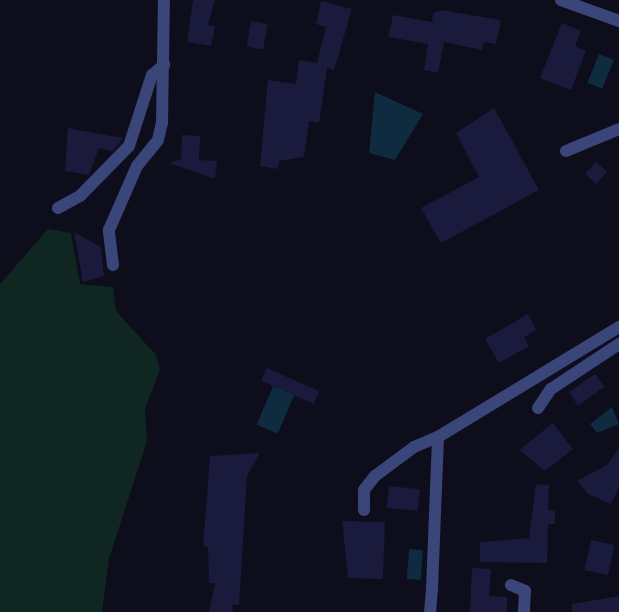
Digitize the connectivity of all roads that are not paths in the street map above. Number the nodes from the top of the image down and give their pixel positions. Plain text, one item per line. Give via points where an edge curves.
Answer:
1 (164, 0) edge
2 (561, 0) edge
3 (619, 21) edge
4 (164, 65) junction
5 (619, 129) edge
6 (566, 151) dead end
7 (58, 208) dead end
8 (113, 266) dead end
9 (619, 327) edge
10 (619, 344) edge
11 (538, 408) dead end
12 (438, 437) junction
13 (364, 510) dead end
14 (511, 585) dead end
15 (430, 612) edge
16 (524, 612) edge

1 - 4 street
2 - 3 street
4 - 7 street via 152,75 129,146 81,196
4 - 8 street via 158,140 136,166 109,230
5 - 6 street
9 - 12 street
10 - 11 street via 551,389
12 - 13 street via 414,447 375,476 364,490
12 - 15 street
14 - 16 street via 525,591

